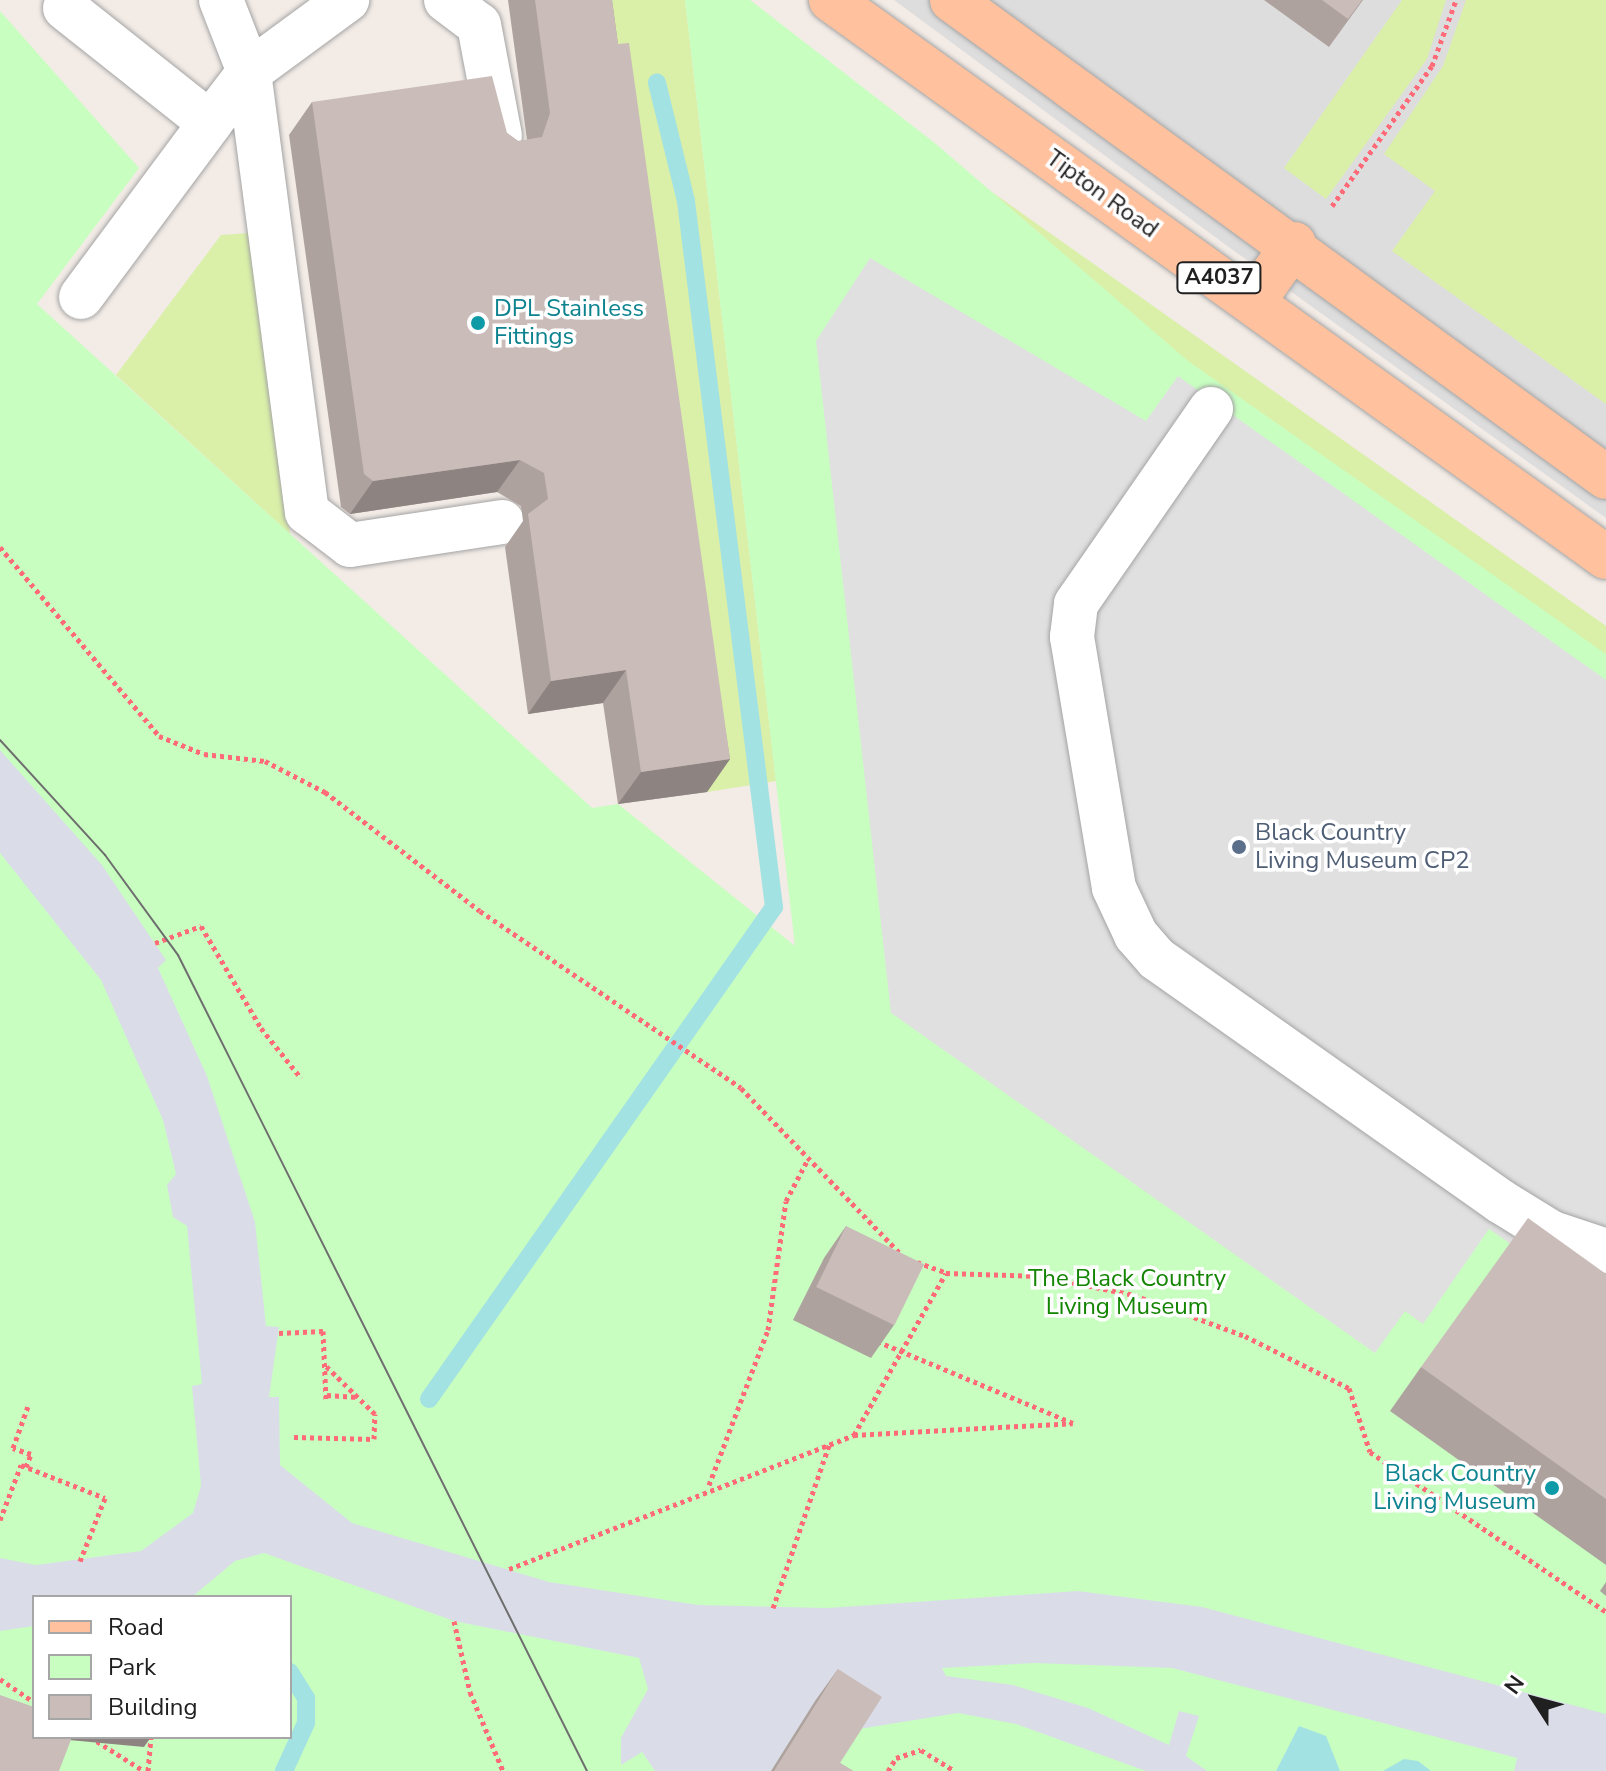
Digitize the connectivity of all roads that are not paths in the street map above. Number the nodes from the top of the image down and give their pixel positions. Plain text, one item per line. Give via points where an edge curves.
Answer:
1 (221, 0) edge
2 (347, 0) edge
3 (446, 0) edge
4 (831, 0) edge
5 (952, 0) edge
6 (65, 8) dead end
7 (249, 72) junction
8 (210, 123) junction
9 (503, 150) edge
10 (1294, 244) junction
11 (81, 297) dead end
12 (1253, 302) junction
13 (1444, 357) junction
14 (1211, 409) dead end
15 (1405, 410) junction
16 (1606, 477) edge
17 (502, 522) dead end
18 (1606, 557) edge
19 (1606, 1251) edge

1 - 7 lane
2 - 7 lane
3 - 9 lane via 479,25
4 - 12 main road, Tipton Road / A4037
5 - 10 main road, A4037
6 - 8 lane
7 - 8 lane
7 - 17 lane via 307,512 350,545
8 - 11 lane
10 - 12 main road
10 - 13 main road, A4037
12 - 15 main road, Tipton Road / A4037
13 - 15 main road
13 - 16 main road, A4037
14 - 19 lane via 1076,604 1072,637 1114,888 1136,935 1157,959 1500,1201 1552,1233
15 - 18 main road, Tipton Road / A4037

